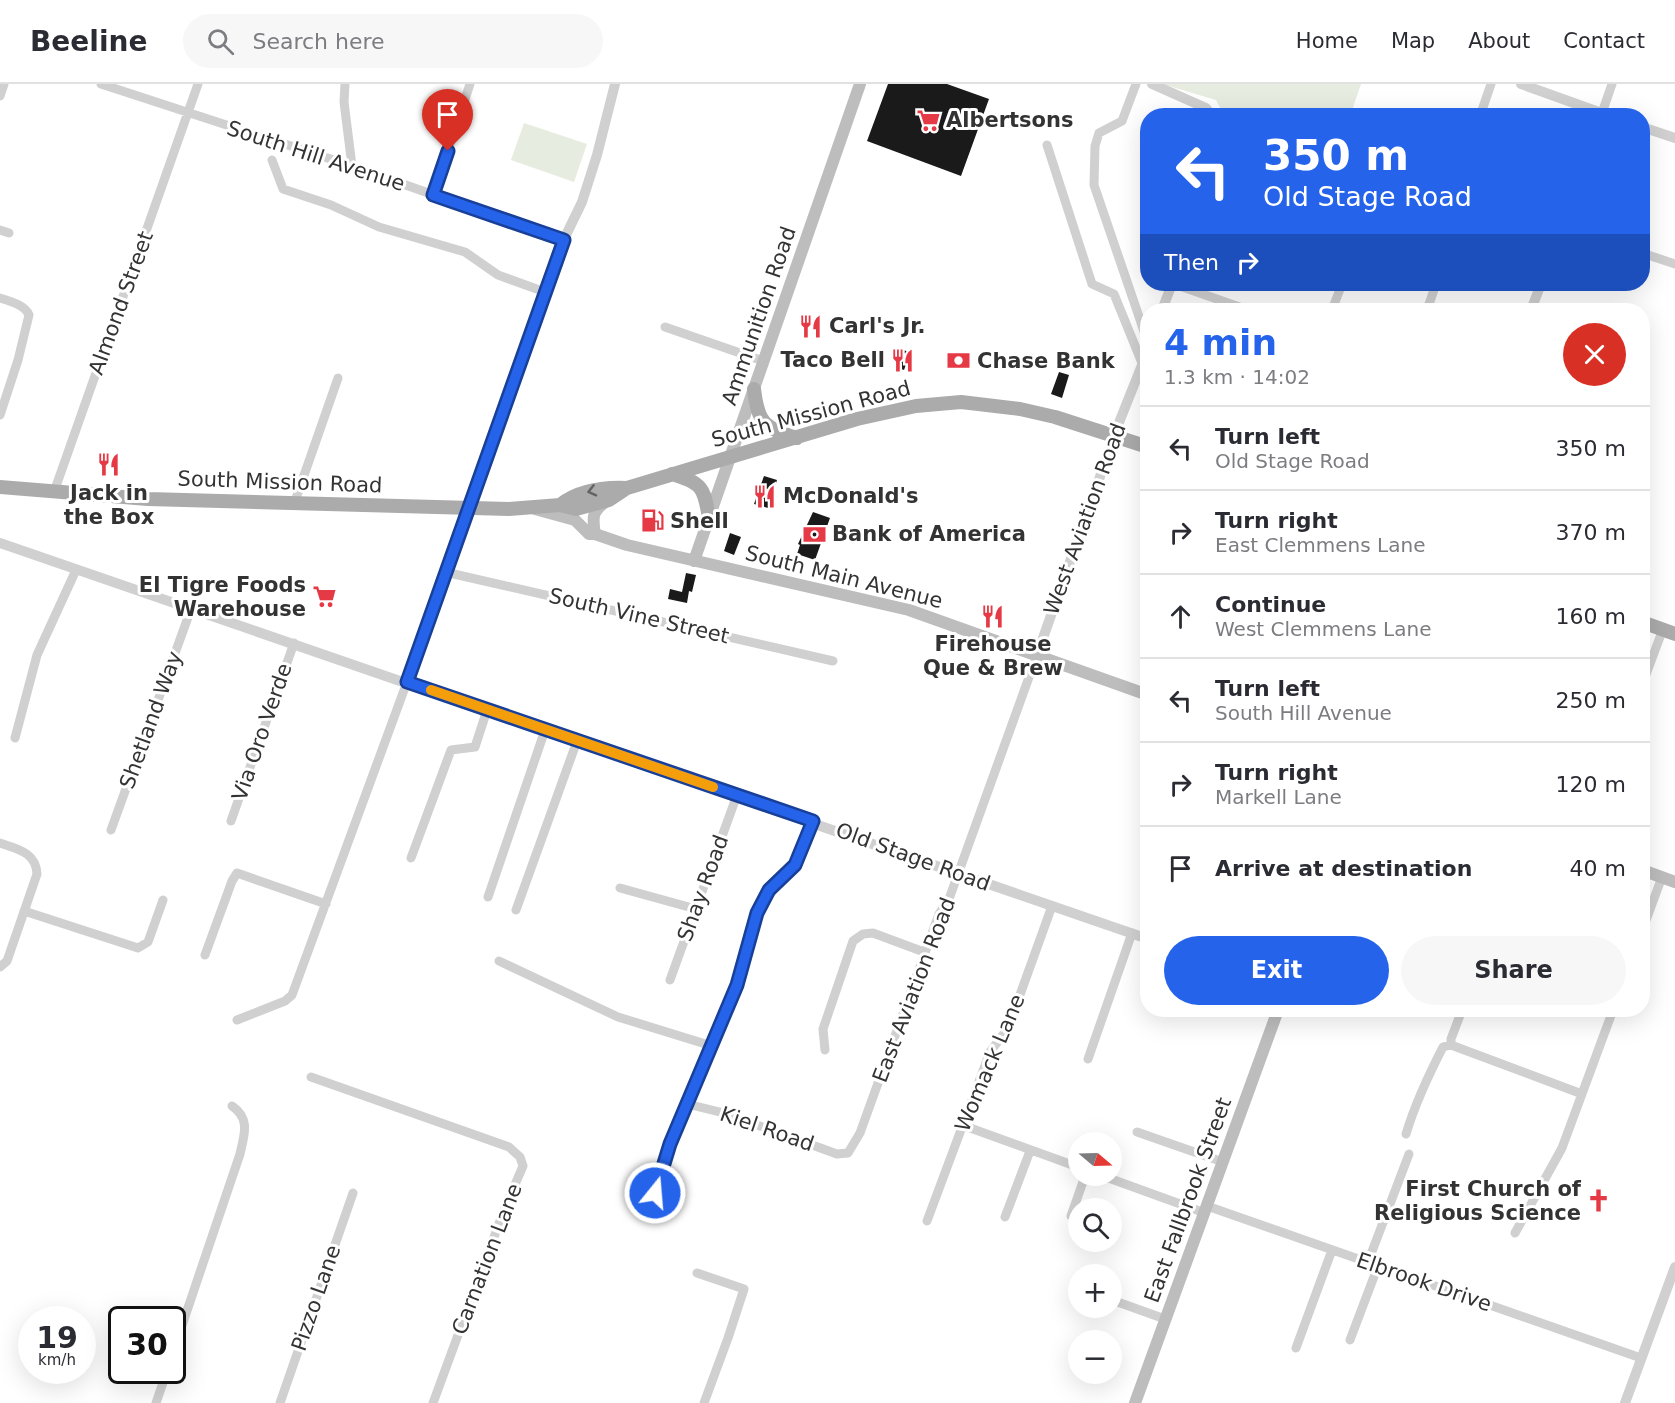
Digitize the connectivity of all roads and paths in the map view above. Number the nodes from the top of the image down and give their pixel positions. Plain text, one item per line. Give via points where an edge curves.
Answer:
1 (4, 84) edge
2 (101, 84) edge
3 (198, 84) edge
4 (345, 84) edge
5 (470, 84) edge
6 (615, 84) edge
7 (860, 84) edge
8 (1136, 84) edge
9 (1152, 84) edge
10 (1491, 84) edge
11 (1521, 84) edge
12 (1612, 84) edge
13 (0, 96) edge
14 (1206, 108) edge
15 (1483, 108) edge
16 (1585, 108) edge
17 (1606, 108) edge
18 (189, 114) junction
19 (1650, 130) edge
20 (1675, 138) edge
21 (1047, 145) dead end
22 (272, 160) dead end
23 (352, 166) junction
24 (433, 195) junction
25 (564, 240) junction
26 (1650, 256) edge
27 (1675, 264) edge
28 (1193, 291) edge
29 (545, 292) junction
30 (0, 298) edge
31 (1228, 303) edge
32 (1140, 320) edge
33 (665, 327) dead end
34 (1140, 358) edge
35 (763, 361) junction
36 (1140, 368) edge
37 (338, 378) dead end
38 (754, 389) junction
39 (0, 415) edge
40 (1114, 435) junction
41 (797, 438) junction
42 (1140, 444) edge
43 (729, 457) junction
44 (672, 474) junction
45 (0, 487) edge
46 (627, 488) junction
47 (54, 492) junction
48 (609, 500) junction
49 (294, 504) junction
50 (560, 505) junction
51 (468, 508) junction
52 (532, 508) junction
53 (709, 518) junction
54 (595, 534) junction
55 (0, 543) edge
56 (694, 561) junction
57 (76, 570) junction
58 (445, 572) junction
59 (191, 609) junction
60 (1650, 625) edge
61 (1669, 632) edge
62 (294, 643) junction
63 (1037, 655) junction
64 (833, 661) dead end
65 (1650, 669) edge
66 (407, 682) junction
67 (1140, 692) edge
68 (488, 710) junction
69 (545, 730) junction
70 (15, 738) dead end
71 (578, 741) junction
72 (737, 795) junction
73 (231, 821) dead end
74 (813, 821) junction
75 (111, 830) dead end
76 (0, 843) edge
77 (411, 858) dead end
78 (1650, 873) edge
79 (958, 874) junction
80 (1662, 877) junction
81 (1675, 882) edge
82 (620, 888) dead end
83 (488, 897) dead end
84 (163, 900) dead end
85 (326, 904) junction
86 (1052, 906) junction
87 (696, 909) junction
88 (1650, 909) edge
89 (516, 910) dead end
90 (24, 911) junction
91 (1132, 933) junction
92 (1140, 936) edge
93 (924, 952) junction
94 (205, 955) dead end
95 (499, 961) dead end
96 (0, 967) edge
97 (669, 980) dead end
98 (1275, 1017) edge
99 (1459, 1017) edge
100 (1610, 1017) edge
101 (237, 1020) dead end
102 (1451, 1045) junction
103 (712, 1047) junction
104 (825, 1050) dead end
105 (1089, 1059) dead end
106 (311, 1077) dead end
107 (1582, 1094) junction
108 (687, 1104) junction
109 (232, 1106) dead end
110 (962, 1125) junction
111 (1137, 1132) dead end
112 (1406, 1134) dead end
113 (1030, 1151) junction
114 (848, 1153) joint
115 (1409, 1154) dead end
116 (1223, 1162) junction
117 (1068, 1164) edge
118 (1122, 1182) edge
119 (353, 1193) dead end
120 (655, 1193) dead end
121 (1206, 1209) junction
122 (1005, 1217) dead end
123 (927, 1221) dead end
124 (1515, 1233) dead end
125 (1332, 1250) junction
126 (1368, 1262) junction
127 (1378, 1266) junction
128 (1675, 1267) edge
129 (697, 1273) dead end
130 (1122, 1304) edge
131 (186, 1314) edge
132 (1166, 1319) junction
133 (1350, 1340) dead end
134 (1296, 1348) dead end
135 (1641, 1358) junction
136 (163, 1384) edge
137 (156, 1403) edge
138 (279, 1403) edge
139 (433, 1403) edge
140 (704, 1403) edge
141 (1135, 1403) edge
142 (1625, 1403) edge

1 - 13 street
2 - 18 street, South Hill Avenue
3 - 18 street, Almond Street
4 - 23 street
5 - 24 street
6 - 25 street via 582,202
7 - 35 main road, Ammunition Road
8 - 32 street via 1122,121 1099,133 1094,185
9 - 14 street
10 - 15 street
11 - 16 street
12 - 17 street
18 - 23 street, South Hill Avenue
18 - 47 street, Almond Street
19 - 20 street
21 - 34 street via 1092,284 1114,294
22 - 29 street via 283,189 380,227 465,252 498,275
23 - 24 street, South Hill Avenue
24 - 25 street, South Hill Avenue
25 - 29 street
26 - 27 street
28 - 31 street
29 - 51 street
30 - 39 street via 28,310 29,315
33 - 35 street
35 - 38 main road, Ammunition Road
36 - 40 street, West Aviation Road
37 - 49 street
38 - 41 main road via 764,423
38 - 43 main road, Ammunition Road
40 - 41 main road, South Mission Road via 1043,414 961,402 889,411
40 - 42 main road, South Mission Road
40 - 63 street, West Aviation Road
41 - 43 main road, South Mission Road
43 - 44 main road, South Mission Road
43 - 53 main road, Ammunition Road
44 - 46 main road, South Mission Road
44 - 53 main road via 700,485
45 - 47 main road, South Mission Road
46 - 48 main road, South Mission Road
46 -> 50 main road, South Mission Road via 608,487 572,496
47 - 49 main road, South Mission Road
48 - 50 main road, South Mission Road via 576,509
48 - 54 main road via 594,514
49 - 51 main road, South Mission Road
50 - 52 main road, South Mission Road
51 - 52 main road, South Mission Road
51 - 58 street
52 - 54 main road, South Main Avenue via 575,520 589,534
53 - 56 main road, Ammunition Road
54 - 56 main road, South Main Avenue
55 - 57 street, Old Stage Road
56 - 63 main road, South Main Avenue via 909,610
57 - 59 street, Old Stage Road
57 - 70 street via 37,655
58 - 64 street, South Vine Street
58 - 66 street
59 - 62 street, Old Stage Road
59 - 75 street, Shetland Way
60 - 61 main road
61 - 65 street
62 - 66 street, Old Stage Road
62 - 73 street, Via Oro Verde
63 - 67 main road, South Main Avenue
63 - 79 street, East Aviation Road
66 - 68 street, Old Stage Road
66 - 85 street
68 - 69 street, Old Stage Road
68 - 77 street via 475,747 451,750
69 - 71 street, Old Stage Road
69 - 83 street
71 - 72 street, Old Stage Road
71 - 89 street
72 - 74 street, Old Stage Road
72 - 87 street, Shay Road
74 - 79 street, Old Stage Road
74 - 103 street via 795,865 769,890 757,913 737,985
76 - 90 street via 25,852 36,865 37,877
78 - 80 main road
79 - 86 street, Old Stage Road
79 - 93 street, East Aviation Road
80 - 81 main road
80 - 88 street
82 - 87 street
84 - 90 street via 148,942 141,947
85 - 94 street via 237,873
85 - 101 street via 292,995
86 - 91 street, Old Stage Road
86 - 110 street, Womack Lane via 1008,1028 990,1052
87 - 97 street, Shay Road
90 - 96 street via 7,961
91 - 92 street, Old Stage Road
91 - 105 street
93 - 104 street via 873,933 853,940 823,1029
93 - 114 street, East Aviation Road via 860,1132
95 - 103 street via 618,1017
98 - 116 main road, East Fallbrook Street
99 - 102 street
100 - 107 street
102 - 107 street
102 - 112 street via 1443,1047 1417,1100
103 - 108 street
106 - 139 street, Carnation Lane via 509,1148 520,1156 523,1166
107 - 124 street via 1555,1163
108 - 114 street, Kiel Road via 724,1113 837,1154
108 - 120 street
109 - 131 street via 243,1116 246,1128
110 - 113 street
110 - 123 street, Womack Lane
111 - 116 street
113 - 117 street
113 - 122 street
115 - 126 street
116 - 121 main road, East Fallbrook Street
118 - 121 street, Elbrook Drive
119 - 138 street, Pizzo Lane
121 - 125 street, Elbrook Drive
121 - 132 main road, East Fallbrook Street
125 - 126 street, Elbrook Drive
125 - 134 street
126 - 127 street, Elbrook Drive
127 - 133 street
127 - 135 street, Elbrook Drive
128 - 135 street
129 - 140 street via 744,1289
130 - 132 street
132 - 141 main road, East Fallbrook Street
135 - 142 street
136 - 137 street

